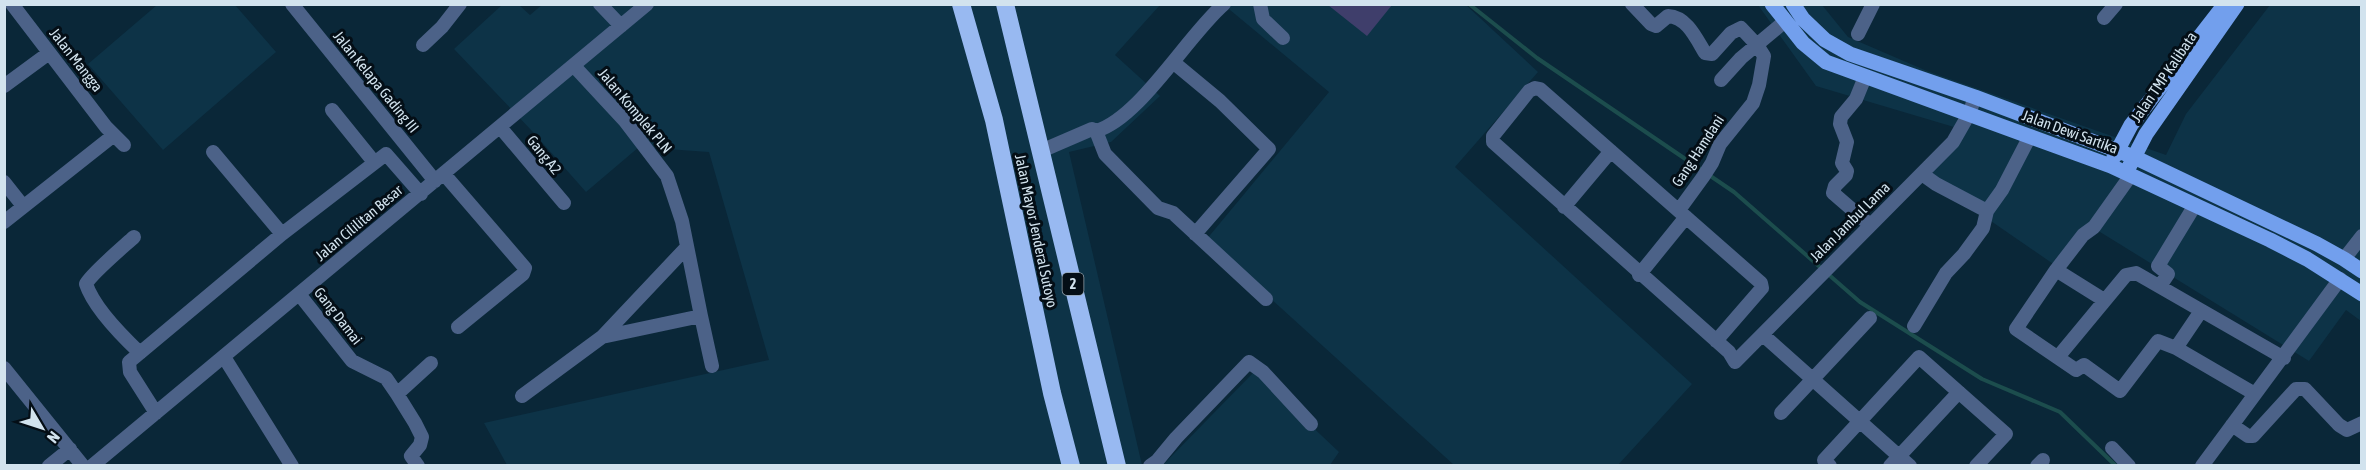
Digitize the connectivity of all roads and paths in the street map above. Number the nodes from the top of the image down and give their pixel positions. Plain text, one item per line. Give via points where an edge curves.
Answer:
1 (12, 4) edge
2 (292, 4) edge
3 (460, 4) edge
4 (600, 4) edge
5 (647, 4) edge
6 (961, 4) edge
7 (1005, 4) edge
8 (1224, 4) edge
9 (1772, 4) edge
10 (1793, 4) edge
11 (1873, 4) edge
12 (2116, 4) edge
13 (2225, 4) edge
14 (2237, 4) edge
15 (1632, 5) edge
16 (1263, 7) edge
17 (2104, 18) dead end
18 (1784, 22) junction
19 (621, 26) junction
20 (1858, 34) dead end
21 (1283, 38) dead end
22 (423, 45) dead end
23 (1757, 45) junction
24 (49, 52) junction
25 (1173, 62) junction
26 (574, 66) junction
27 (1865, 77) junction
28 (1721, 80) dead end
29 (4, 86) edge
30 (1975, 97) junction
31 (332, 110) dead end
32 (1969, 114) junction
33 (500, 127) junction
34 (1096, 131) junction
35 (2030, 136) junction
36 (2117, 150) junction
37 (1041, 151) junction
38 (1611, 151) junction
39 (213, 152) dead end
40 (2134, 157) junction
41 (374, 162) junction
42 (2111, 166) junction
43 (1922, 174) junction
44 (2129, 174) junction
45 (440, 178) junction
46 (4, 182) edge
47 (421, 194) junction
48 (564, 203) dead end
49 (2195, 205) junction
50 (23, 206) junction
51 (1564, 207) junction
52 (1987, 211) junction
53 (1682, 213) junction
54 (4, 222) edge
55 (1870, 225) junction
56 (282, 234) junction
57 (1195, 234) junction
58 (2361, 236) edge
59 (134, 237) dead end
60 (686, 248) junction
61 (2344, 259) junction
62 (2056, 270) junction
63 (2361, 272) edge
64 (1639, 274) junction
65 (2340, 279) junction
66 (2160, 286) junction
67 (299, 294) junction
68 (2361, 294) edge
69 (1266, 299) dead end
70 (2104, 300) junction
71 (2201, 311) junction
72 (701, 316) junction
73 (1870, 318) dead end
74 (1914, 326) dead end
75 (458, 327) dead end
76 (1763, 335) junction
77 (602, 337) junction
78 (1716, 341) junction
79 (2176, 348) junction
80 (140, 353) junction
81 (224, 357) junction
82 (2058, 357) junction
83 (2284, 358) junction
84 (431, 363) dead end
85 (712, 366) dead end
86 (4, 368) edge
87 (1813, 379) junction
88 (1959, 392) junction
89 (397, 394) junction
90 (2255, 394) junction
91 (522, 396) dead end
92 (1781, 412) dead end
93 (156, 413) junction
94 (1860, 421) junction
95 (2361, 423) edge
96 (1311, 424) dead end
97 (2232, 424) junction
98 (2112, 448) dead end
99 (70, 449) junction
100 (106, 461) edge
101 (1895, 461) edge
102 (49, 465) edge
103 (83, 465) edge
104 (92, 465) edge
105 (292, 465) edge
106 (418, 465) edge
107 (1071, 465) edge
108 (1117, 465) edge
109 (1150, 465) edge
110 (1830, 465) edge
111 (1910, 465) edge
112 (1976, 465) edge
113 (2129, 465) edge
114 (2202, 465) edge

1 - 24 street, Jalan Mangga
2 - 45 street, Jalan Kelapa Gading III
3 - 22 street
4 - 19 street
5 - 19 street, Jalan Cililitan Besar
6 - 107 highway, Jalan Mayor Jenderal Sutoyo via 994,120
7 - 37 highway, Jalan Mayor Jenderal Sutoyo / 2
8 - 25 street
9 - 18 main road, Jalan Dewi Sartika
10 - 30 main road, Jalan Dewi Sartika via 1814,30 1835,47
11 - 20 street
12 - 17 street
13 - 36 main road, Jalan TMP Kalibata via 2131,125
14 - 40 main road, Jalan TMP Kalibata
15 - 23 street via 1656,26 1668,16 1675,16 1708,54 1741,28
16 - 21 street via 1263,18
18 - 23 street
18 - 27 main road, Jalan Dewi Sartika via 1826,62
19 - 26 street, Jalan Cililitan Besar
23 - 28 street
23 - 53 street, Gang Hamdani via 1764,56 1753,103 1720,144
24 - 29 street
24 - 50 street, Jalan Mangga via 119,140
25 - 34 street via 1122,117
25 - 57 street via 1269,149
26 - 33 street, Jalan Cililitan Besar
26 - 60 street, Jalan Komplek PLN via 625,121 667,176 677,201
27 - 32 main road, Jalan Dewi Sartika
27 - 55 street via 1856,99 1841,117 1847,142 1842,163 1847,171 1833,193
30 - 32 street, Jalan Jambul Lama
30 - 36 main road, Jalan Dewi Sartika
31 - 41 street
32 - 35 main road, Jalan Dewi Sartika
32 - 43 street, Jalan Jambul Lama via 1953,142
33 - 45 street, Jalan Cililitan Besar
33 - 48 street, Gang A2
34 - 37 street via 1092,129
34 - 57 street via 1105,154 1158,208 1173,213
35 - 42 main road, Jalan Dewi Sartika
35 - 52 street
36 - 40 main road, Jalan Dewi Sartika
36 - 42 main road, Jalan TMP Kalibata
37 - 108 highway, Jalan Mayor Jenderal Sutoyo / 2
38 - 51 street
38 - 51 street via 1540,89 1529,91 1495,133 1493,142
38 - 53 street
39 - 56 street
40 - 44 main road, Jalan TMP Kalibata
40 - 61 main road, Jalan Dewi Sartika
41 - 47 street via 386,154
41 - 56 street
42 - 44 main road, Jalan Dewi Sartika
43 - 52 street
43 - 55 street, Jalan Jambul Lama
44 - 49 main road, Jalan Dewi Sartika
44 - 62 street via 2094,227
45 - 47 street, Jalan Cililitan Besar
45 - 75 street, Jalan Kelapa Gading III via 525,268 523,274
46 - 50 street
47 - 67 street, Jalan Cililitan Besar
49 - 65 main road, Jalan Dewi Sartika
49 - 66 street via 2158,266 2168,274
50 - 54 street, Jalan Mangga
51 - 64 street
52 - 74 street via 1983,228 1946,273
53 - 64 street, Gang Hamdani
53 - 78 street via 1762,286
55 - 76 street, Jalan Jambul Lama
56 - 80 street
57 - 69 street
58 - 61 street
59 - 80 street via 86,284 96,303
60 - 72 street, Jalan Komplek PLN
60 - 77 street
61 - 63 main road, Jalan Dewi Sartika
62 - 70 street
62 - 82 street via 2016,328
64 - 78 street
65 - 68 main road, Jalan Dewi Sartika
65 - 83 street
66 - 70 street via 2130,273
66 - 71 street
67 - 81 street, Jalan Cililitan Besar
67 - 89 street, Gang Damai via 352,361 386,378
70 - 82 street
71 - 79 street
71 - 83 street
72 - 77 street
72 - 85 street, Jalan Komplek PLN
73 - 87 street
76 - 78 street, Jalan Jambul Lama via 1735,362
76 - 87 street
77 - 91 street
79 - 82 street via 2157,342 2120,391 2084,365 2077,370
79 - 90 street
80 - 93 street via 128,366
81 - 93 street, Jalan Cililitan Besar
81 - 105 street
83 - 90 street
84 - 89 street
86 - 99 street
87 - 92 street
87 - 94 street
88 - 94 street via 1919,357
88 - 101 street
88 - 112 street via 2006,434
89 - 106 street, Gang Damai via 422,437 411,456
90 - 97 street
93 - 100 street, Jalan Cililitan Besar
94 - 101 street
94 - 110 street via 1824,460
95 - 97 street via 2347,430 2338,425 2301,388 2253,436
96 - 109 street via 1249,362
97 - 114 street
98 - 113 street
99 - 102 street
99 - 103 street
100 - 104 street, Jalan Cililitan Besar
101 - 111 street

